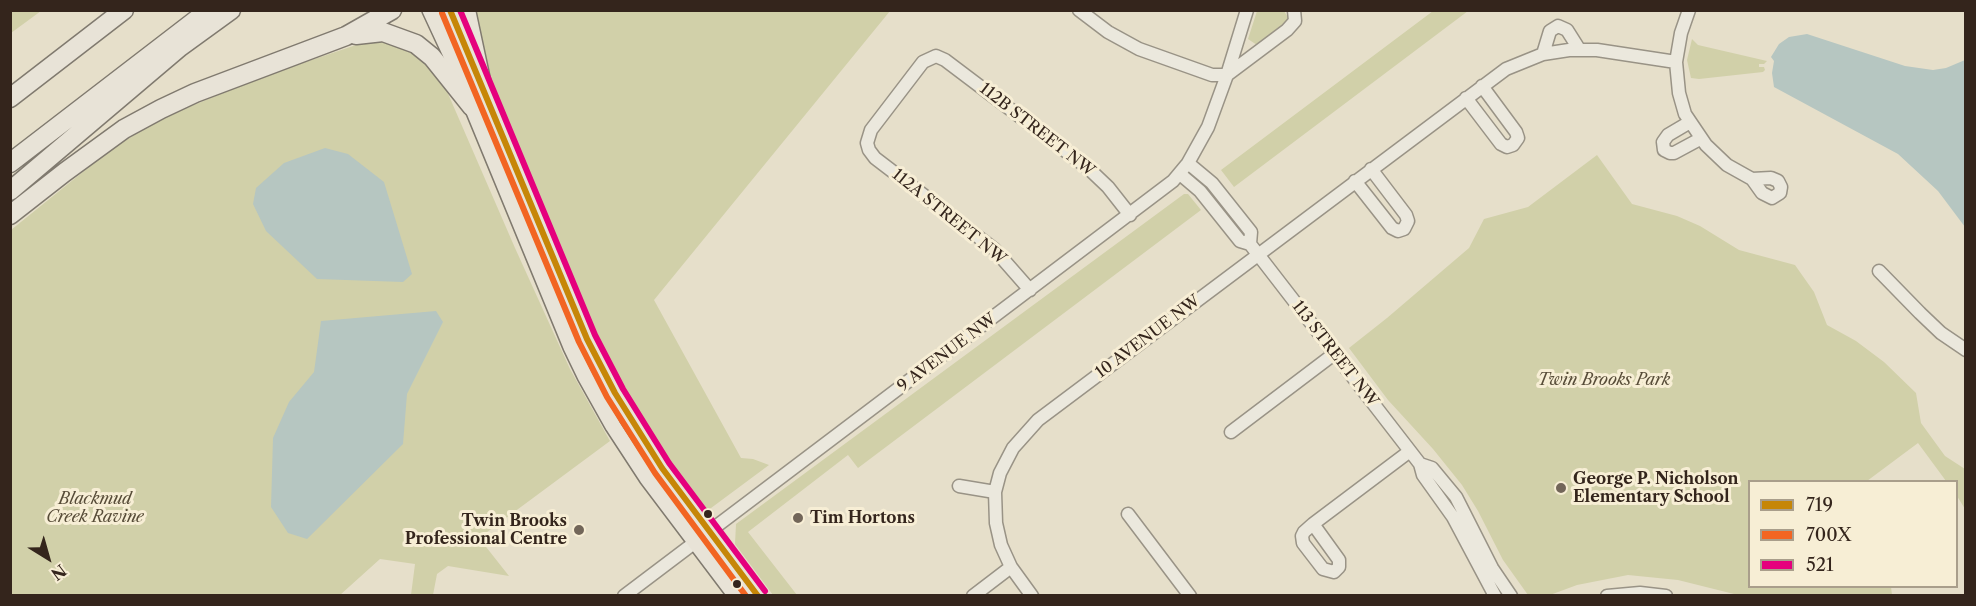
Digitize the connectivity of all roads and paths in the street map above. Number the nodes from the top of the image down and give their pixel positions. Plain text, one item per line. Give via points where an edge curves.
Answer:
1 (102, 10) edge
2 (124, 10) edge
3 (209, 10) edge
4 (231, 10) edge
5 (392, 10) edge
6 (430, 10) edge
7 (450, 10) edge
8 (466, 10) edge
9 (1080, 10) edge
10 (1246, 10) edge
11 (1294, 10) edge
12 (1689, 10) edge
13 (346, 36) junction
14 (1579, 50) junction
15 (1543, 54) junction
16 (936, 56) joint
17 (1676, 62) junction
18 (42, 72) junction
19 (1227, 75) junction
20 (482, 85) junction
21 (1482, 86) junction
22 (10, 98) edge
23 (1466, 98) junction
24 (472, 107) junction
25 (1690, 122) junction
26 (1700, 139) junction
27 (1188, 162) junction
28 (10, 163) edge
29 (1371, 169) junction
30 (1180, 174) junction
31 (1752, 180) dead end
32 (1355, 181) junction
33 (10, 191) edge
34 (1130, 214) junction
35 (10, 215) edge
36 (1250, 244) junction
37 (1258, 255) junction
38 (1879, 271) dead end
39 (1030, 290) junction
40 (1965, 350) edge
41 (1334, 354) junction
42 (1231, 432) dead end
43 (1410, 451) junction
44 (1420, 464) junction
45 (959, 486) dead end
46 (994, 492) junction
47 (1128, 514) dead end
48 (1313, 524) dead end
49 (709, 531) junction
50 (695, 541) junction
51 (1011, 567) junction
52 (1185, 594) edge
53 (624, 596) edge
54 (736, 596) edge
55 (758, 596) edge
56 (973, 596) edge
57 (1032, 596) edge
58 (1494, 596) edge
59 (1511, 596) edge
60 (1607, 596) edge
61 (1666, 596) edge

1 - 18 highway
2 - 18 highway
3 - 28 highway
4 - 33 highway via 180,47
5 - 13 highway
6 - 24 main road
7 - 20 main road
8 - 20 highway
9 - 19 street via 1139,49 1212,75
10 - 19 street, 9 AVENUE NW
11 - 19 street via 1292,26
12 - 17 street
13 - 24 highway via 383,32 416,44 438,64
13 - 35 highway via 161,109 124,129
14 - 15 street, 10 AVENUE NW
14 - 15 street via 1566,30 1558,26 1550,31
14 - 17 street, 10 AVENUE NW
15 - 21 street, 10 AVENUE NW via 1506,69
16 - 34 street, 112B STREET NW via 1088,168
16 - 39 street, 112A STREET NW via 920,65 871,130 867,146 875,158 994,249
17 - 25 street via 1679,93
18 - 22 highway
19 - 27 street, 9 AVENUE NW via 1208,127
20 - 49 main road via 587,339 630,419
21 - 23 street, 10 AVENUE NW
21 - 23 street via 1516,132 1513,145 1501,144
23 - 29 street, 10 AVENUE NW
24 - 50 main road via 585,376 646,478
25 - 26 street
25 - 26 street via 1668,135 1663,142 1664,150 1674,153
26 - 31 street via 1727,165
27 - 30 street, 9 AVENUE NW
27 - 36 street, 113 STREET NW via 1212,183 1251,232
29 - 32 street, 10 AVENUE NW
29 - 32 street via 1406,215 1404,229 1392,228
30 - 34 street, 9 AVENUE NW
30 - 36 street, 113 STREET NW via 1200,191 1240,241
32 - 37 street, 10 AVENUE NW
34 - 39 street, 9 AVENUE NW
36 - 37 street, 113 STREET NW
37 - 41 street, 113 STREET NW
37 - 46 street, 10 AVENUE NW via 1038,420 1013,448
38 - 40 street via 1920,314
39 - 49 street, 9 AVENUE NW
41 - 42 street
41 - 43 street, 113 STREET NW
43 - 44 street, 113 STREET NW
43 - 48 street
44 - 58 street, 113 STREET NW
44 - 59 street, 113 STREET NW via 1432,468 1456,497 1492,568
45 - 46 street
46 - 51 street via 999,535
47 - 52 street
49 - 50 street, 9 AVENUE NW
49 - 55 main road
50 - 53 street, 9 AVENUE NW
50 - 54 main road
51 - 56 street
51 - 57 street
60 - 61 street

